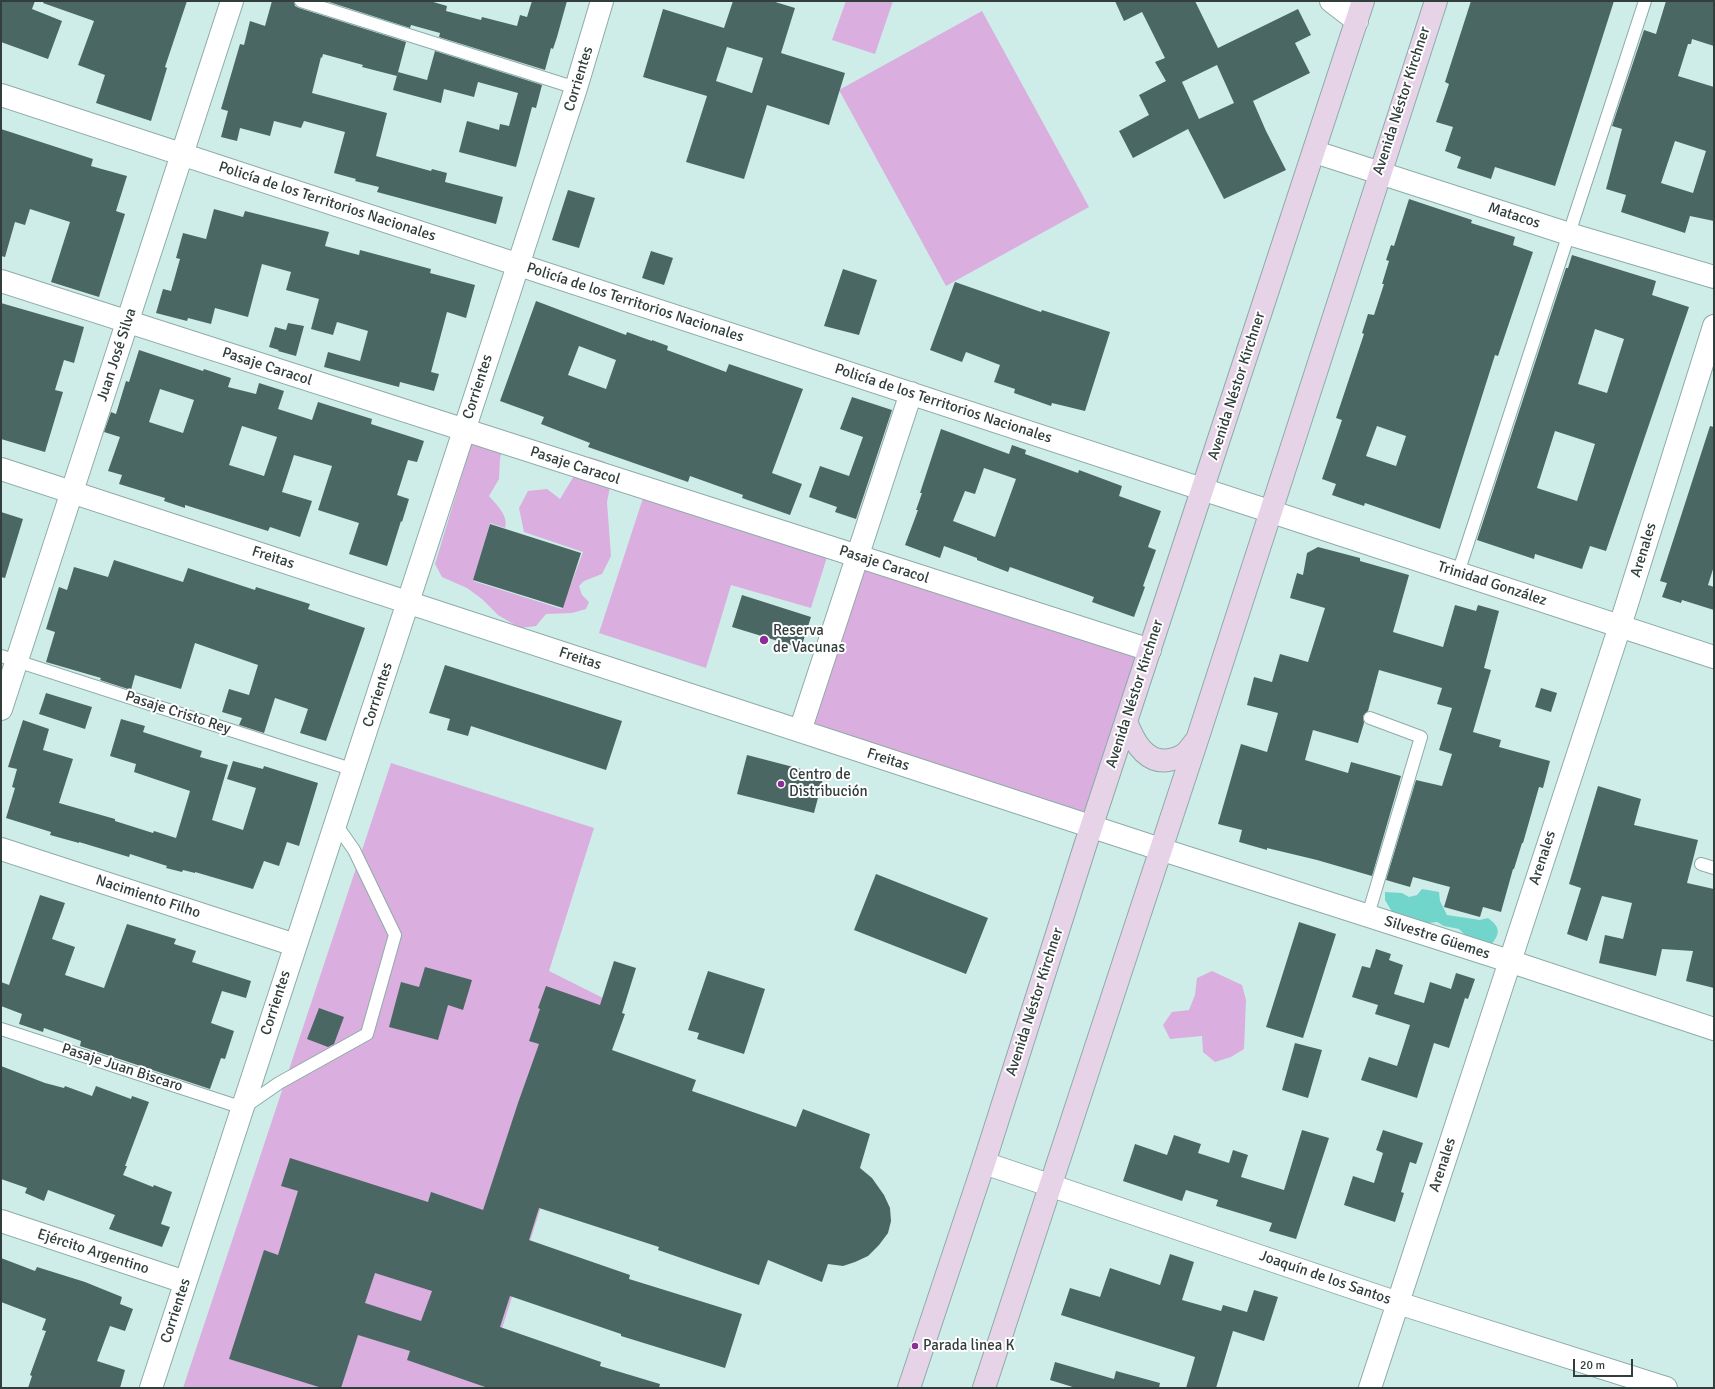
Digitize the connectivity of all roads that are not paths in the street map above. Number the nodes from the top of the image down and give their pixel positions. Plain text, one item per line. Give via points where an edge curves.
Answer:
1 (232, 1) edge
2 (301, 1) edge
3 (602, 1) edge
4 (1332, 1) edge
5 (1363, 1) edge
6 (1436, 1) edge
7 (1645, 1) edge
8 (1357, 21) junction
9 (576, 88) junction
10 (1, 95) edge
11 (1315, 152) junction
12 (182, 155) junction
13 (1379, 172) junction
14 (1569, 234) junction
15 (518, 265) junction
16 (1714, 277) edge
17 (1, 281) edge
18 (128, 322) junction
19 (1714, 326) edge
20 (911, 393) junction
21 (464, 430) junction
22 (1, 469) edge
23 (1203, 488) junction
24 (72, 492) junction
25 (1270, 510) junction
26 (858, 556) junction
27 (1458, 573) junction
28 (408, 602) junction
29 (1620, 626) junction
30 (1150, 650) junction
31 (1714, 657) edge
32 (9, 658) edge
33 (1, 709) edge
34 (1370, 718) dead end
35 (1126, 721) junction
36 (800, 731) junction
37 (1196, 740) junction
38 (354, 770) junction
39 (335, 823) junction
40 (1092, 826) junction
41 (1, 849) edge
42 (1160, 849) junction
43 (1701, 864) dead end
44 (1714, 868) edge
45 (1368, 915) junction
46 (295, 945) junction
47 (1509, 961) junction
48 (1, 1029) edge
49 (1714, 1029) edge
50 (243, 1108) junction
51 (984, 1163) junction
52 (1050, 1185) junction
53 (1, 1221) edge
54 (186, 1282) junction
55 (1398, 1302) junction
56 (151, 1388) edge
57 (909, 1388) edge
58 (984, 1388) edge
59 (1370, 1388) edge
60 (1666, 1388) edge

1 - 12 street, Juan José Silva
2 - 9 lane
3 - 9 street, Corrientes
4 - 8 street
5 - 8 main road, Avenida Néstor Kirchner
6 - 13 main road, Avenida Néstor Kirchner
7 - 14 lane
8 - 11 main road, Avenida Néstor Kirchner
9 - 15 street, Corrientes
10 - 12 street, Policía de los Territorios Nacionales
11 - 13 street, Matacos
11 - 23 main road, Avenida Néstor Kirchner
12 - 15 street, Policía de los Territorios Nacionales
12 - 18 street, Juan José Silva
13 - 14 street, Matacos
13 - 25 main road, Avenida Néstor Kirchner
14 - 16 street, Matacos
14 - 27 lane
15 - 20 street, Policía de los Territorios Nacionales
15 - 21 street, Corrientes
17 - 18 street, Pasaje Caracol
18 - 21 street, Pasaje Caracol
18 - 24 street, Juan José Silva
19 - 29 street, Arenales
20 - 23 street, Policía de los Territorios Nacionales
20 - 26 street
21 - 26 street, Pasaje Caracol
21 - 28 street, Corrientes
22 - 24 street, Freitas
23 - 25 street, Policía de los Territorios Nacionales
23 - 30 main road, Avenida Néstor Kirchner
24 - 28 street, Freitas
24 - 32 street, Juan José Silva
25 - 27 street, Trinidad González
25 - 37 main road, Avenida Néstor Kirchner
26 - 30 street, Pasaje Caracol
26 - 36 street
27 - 29 street, Trinidad González
28 - 36 street, Freitas
28 - 38 street, Corrientes
29 - 31 street, Trinidad González
29 - 47 street, Arenales
30 - 35 main road, Avenida Néstor Kirchner
32 - 33 street, Juan José Silva
32 - 38 lane, Pasaje Cristo Rey
34 - 45 lane via 1420,736
35 - 37 main road via 1140,750 1162,761 1186,753
35 - 40 main road, Avenida Néstor Kirchner
36 - 40 street, Freitas
37 - 42 main road, Avenida Néstor Kirchner
38 - 39 street, Corrientes
39 - 46 street, Corrientes
39 - 50 lane via 354,850 395,935 367,1034 279,1083
40 - 42 street, Freitas
40 - 51 main road, Avenida Néstor Kirchner
41 - 46 street, Nacimiento Filho
42 - 45 street, Silvestre Güemes
42 - 52 main road, Avenida Néstor Kirchner
43 - 44 lane
45 - 47 street, Silvestre Güemes
46 - 50 street, Corrientes
47 - 49 street, Silvestre Güemes
47 - 55 street, Arenales
48 - 50 lane, Pasaje Juan Biscaro
50 - 54 street, Corrientes
51 - 52 street, Joaquín de los Santos
51 - 57 main road, Avenida Néstor Kirchner
52 - 55 street, Joaquín de los Santos
52 - 58 main road, Avenida Néstor Kirchner
53 - 54 street, Ejército Argentino
54 - 56 street, Corrientes
55 - 59 street, Arenales
55 - 60 street, Joaquín de los Santos

